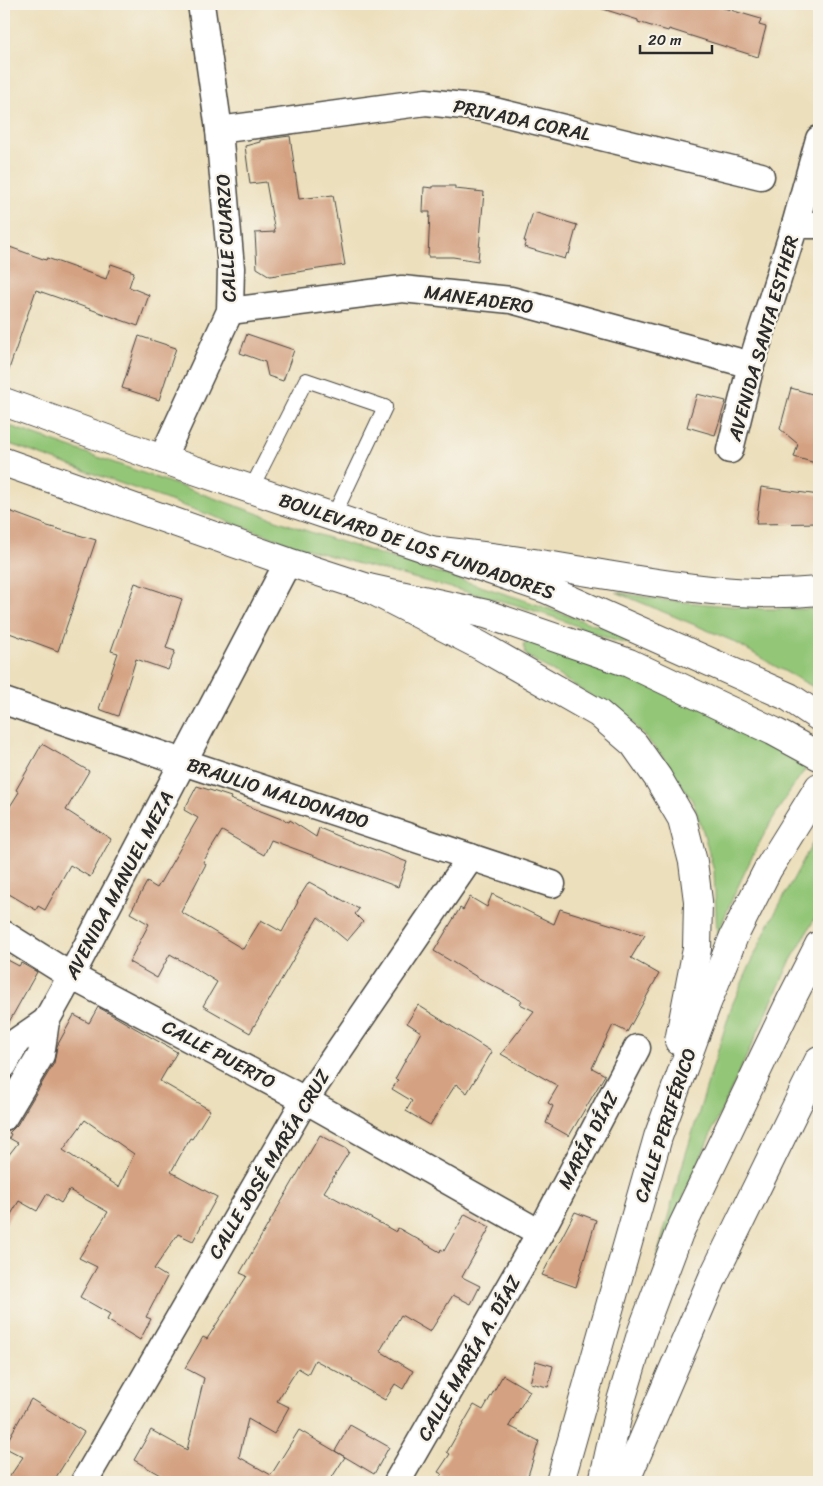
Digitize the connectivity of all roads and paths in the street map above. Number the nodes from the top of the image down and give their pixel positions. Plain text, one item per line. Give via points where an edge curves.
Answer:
1 (201, 4) edge
2 (219, 130) junction
3 (819, 139) edge
4 (761, 176) dead end
5 (807, 225) edge
6 (230, 311) junction
7 (751, 365) junction
8 (4, 402) edge
9 (730, 450) dead end
10 (162, 459) junction
11 (4, 462) edge
12 (251, 489) junction
13 (333, 517) junction
14 (426, 550) junction
15 (288, 562) junction
16 (368, 588) junction
17 (819, 591) edge
18 (4, 701) edge
19 (819, 717) edge
20 (819, 756) edge
21 (183, 762) junction
22 (819, 787) edge
23 (471, 857) junction
24 (552, 884) dead end
25 (4, 934) edge
26 (819, 945) edge
27 (71, 976) junction
28 (46, 1021) junction
29 (637, 1048) dead end
30 (819, 1060) edge
31 (4, 1065) edge
32 (305, 1100) junction
33 (4, 1117) edge
34 (658, 1136) junction
35 (540, 1233) junction
36 (84, 1482) edge
37 (398, 1482) edge
38 (560, 1482) edge
39 (603, 1482) edge
40 (625, 1482) edge

1 - 2 street, CALLE CUARZO
2 - 4 street, PRIVADA CORAL via 426,102 501,112
2 - 6 street, CALLE CUARZO via 231,268
3 - 5 street, AVENIDA SANTA ESTHER
5 - 7 street, AVENIDA SANTA ESTHER
6 - 7 street, MANEADERO via 402,289 512,300
6 - 10 street, CALLE CUARZO
7 - 9 street, AVENIDA SANTA ESTHER
8 - 10 main road, BOULEVARD DE LOS FUNDADORES
10 - 12 main road, BOULEVARD DE LOS FUNDADORES
11 - 15 main road
12 - 13 main road, BOULEVARD DE LOS FUNDADORES
12 - 13 lane via 306,380 385,407
13 - 14 main road, BOULEVARD DE LOS FUNDADORES
14 - 17 main road via 472,554 675,587 752,594
14 - 19 main road, BOULEVARD DE LOS FUNDADORES via 546,589 788,697
15 - 16 main road
15 - 21 street, AVENIDA MANUEL MEZA
16 - 20 main road via 486,614 629,663
16 - 34 main road via 479,645 598,713 634,744 682,819 693,862 698,901 696,949
18 - 21 street, BRAULIO MALDONADO
21 - 23 street, BRAULIO MALDONADO
21 - 27 street, AVENIDA MANUEL MEZA
22 - 34 main road, CALLE PERIFÉRICO via 768,869 734,936
23 - 24 street, BRAULIO MALDONADO
23 - 32 street, CALLE JOSÉ MARÍA CRUZ
25 - 27 street, CALLE PUERTO
26 - 39 main road via 679,1232 639,1340 620,1404
27 - 28 street, AVENIDA MANUEL MEZA
27 - 32 street, CALLE PUERTO
28 - 31 street, AVENIDA MANUEL MEZA via 18,1041
28 - 33 street, AVENIDA MANUEL MEZA via 41,1055
29 - 35 street, MARÍA DÍAZ
30 - 40 main road via 713,1277
32 - 35 street, CALLE PUERTO
32 - 36 street, CALLE JOSÉ MARÍA CRUZ
34 - 38 main road, CALLE PERIFÉRICO
35 - 37 street, CALLE MARÍA A. DÍAZ

